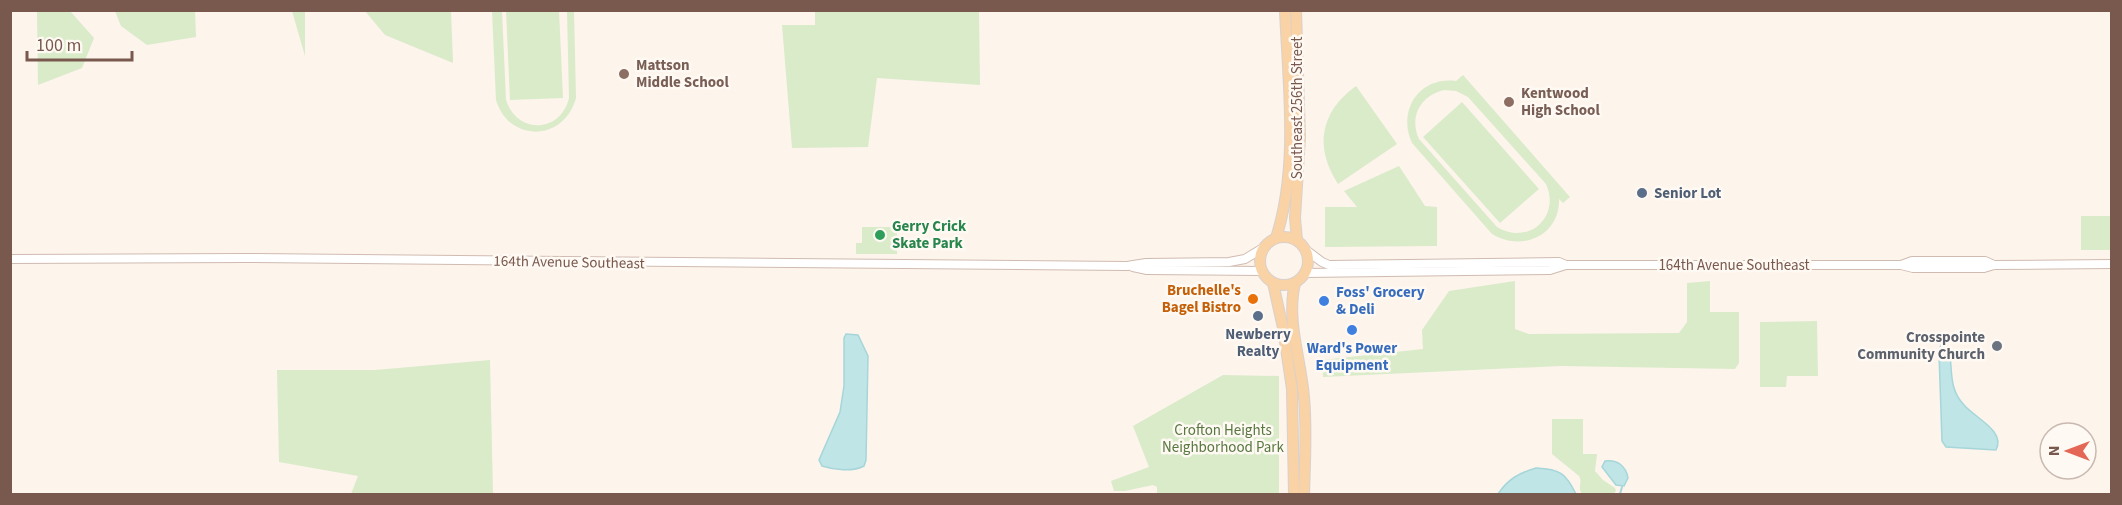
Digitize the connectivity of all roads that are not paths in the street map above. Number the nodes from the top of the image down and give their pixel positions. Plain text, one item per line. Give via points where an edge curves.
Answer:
1 (1285, 10) edge
2 (1296, 10) edge
3 (1288, 90) junction
4 (1299, 101) junction
5 (1276, 238) junction
6 (1297, 240) junction
7 (1263, 249) junction
8 (1306, 250) junction
9 (10, 259) edge
10 (2112, 264) edge
11 (1566, 265) junction
12 (1127, 266) junction
13 (1262, 271) junction
14 (1305, 273) junction
15 (1273, 283) junction
16 (1295, 283) junction
17 (1294, 495) edge
18 (1304, 495) edge

1 - 3 main road, Southeast 256th Street
2 - 4 main road, Southeast 256th Street
3 - 4 main road
3 - 5 main road, Southeast 256th Street via 1289,168
4 - 6 main road, Southeast 256th Street
5 - 6 main road
5 - 7 main road
6 - 8 main road
7 - 12 street, 164th Avenue Southeast via 1229,262
7 - 13 main road
8 - 11 street, 164th Avenue Southeast via 1329,265
8 - 14 main road
9 - 12 street, 164th Avenue Southeast
10 - 11 street, 164th Avenue Southeast via 1984,268
11 - 14 street, 164th Avenue Southeast via 1550,270
12 - 13 street, 164th Avenue Southeast via 1147,270
13 - 15 main road
14 - 16 main road
15 - 16 main road
15 - 17 main road via 1292,389
16 - 18 main road via 1292,318 1305,399

